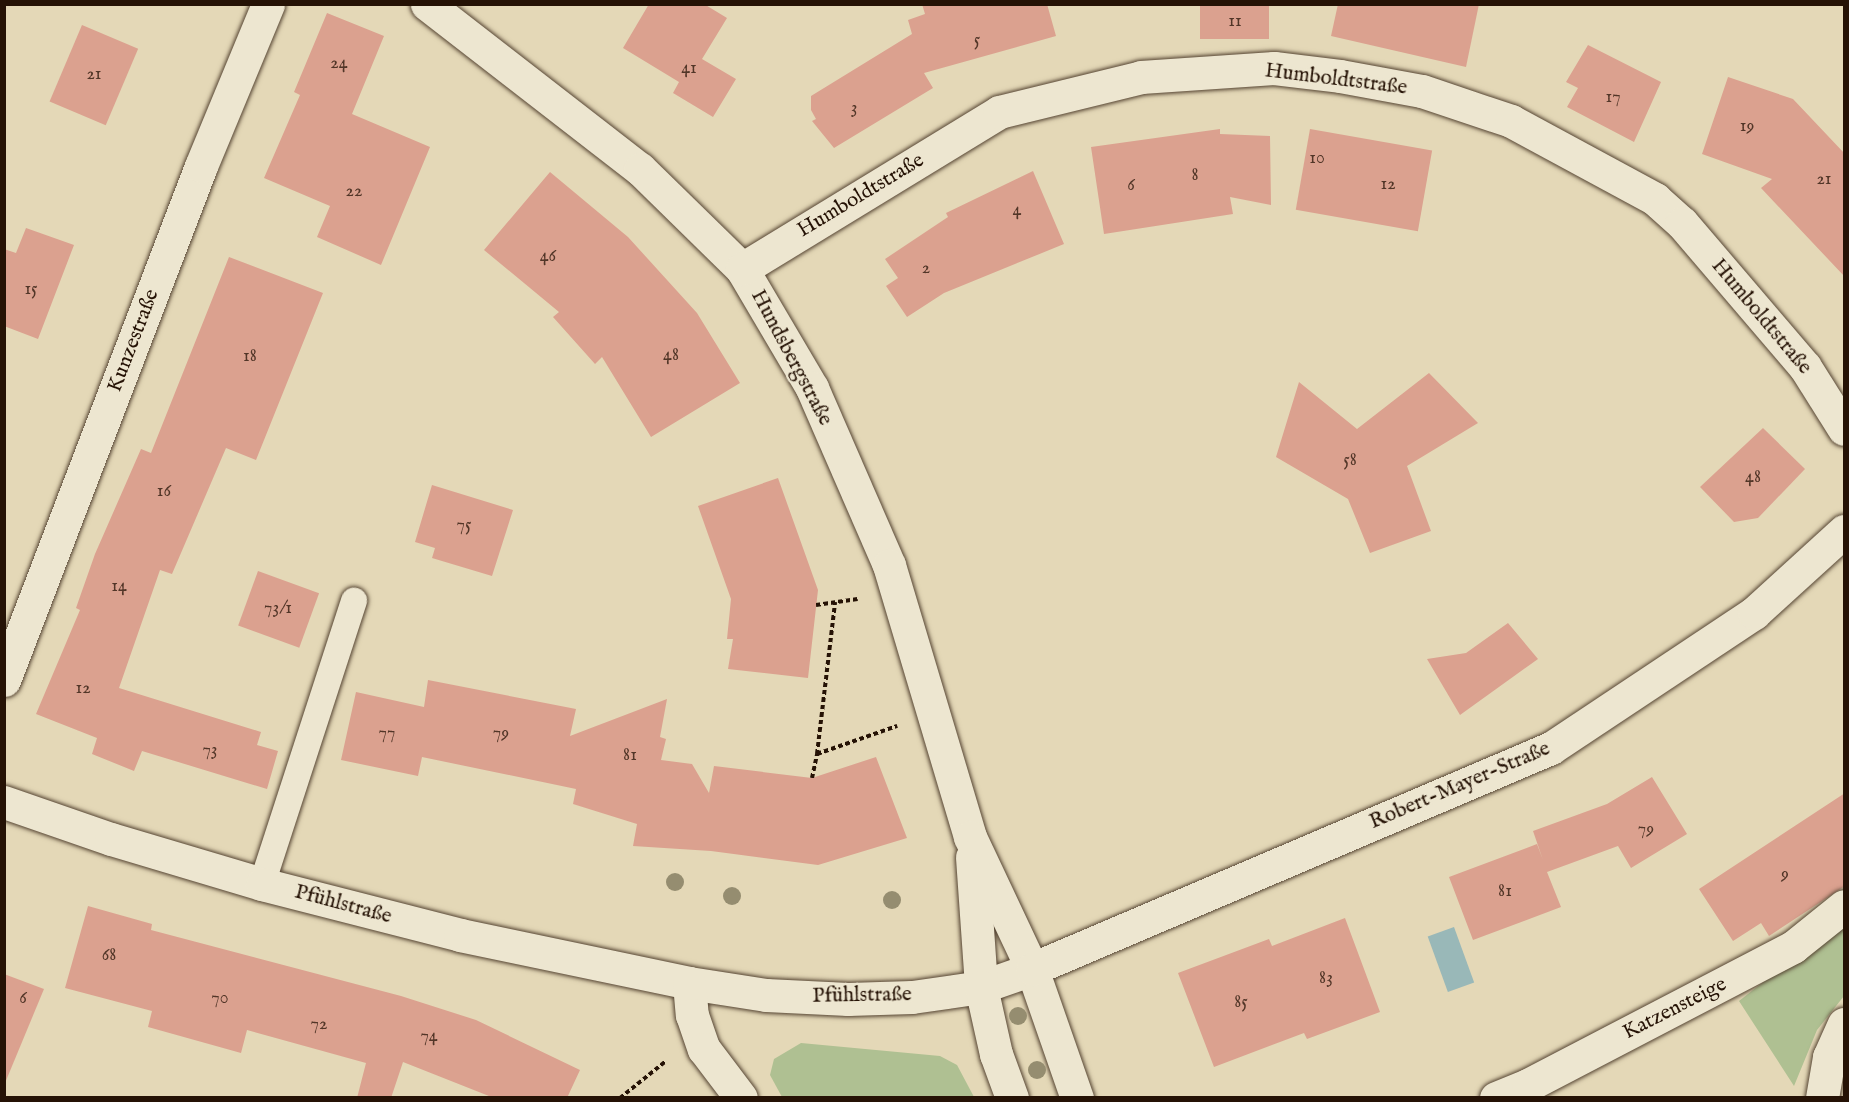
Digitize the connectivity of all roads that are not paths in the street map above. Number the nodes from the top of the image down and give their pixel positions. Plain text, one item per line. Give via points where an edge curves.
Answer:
1 (268, 4) edge
2 (427, 4) edge
3 (742, 269) junction
4 (1845, 429) edge
5 (1845, 531) edge
6 (354, 601) dead end
7 (4, 680) edge
8 (4, 802) edge
9 (970, 837) junction
10 (262, 884) junction
11 (1845, 906) edge
12 (1032, 969) junction
13 (688, 983) junction
14 (981, 987) junction
15 (1845, 1024) edge
16 (741, 1098) edge
17 (1012, 1098) edge
18 (1077, 1098) edge
19 (1496, 1098) edge
20 (1822, 1098) edge

1 - 7 street, Kunzestraße via 197,177
2 - 3 street, Hundsbergstraße via 640,169
3 - 4 street, Humboldtstraße via 999,112 1141,77 1274,68 1340,76 1422,91 1511,121 1654,199 1682,223 1799,359
3 - 9 street, Hundsbergstraße via 812,388 889,565
5 - 12 street, Robert-Mayer-Straße via 1754,613 1551,748
6 - 10 lane
8 - 10 street, Pfühlstraße
9 - 12 street, Hundsbergstraße
9 - 14 street, Hundsbergstraße
10 - 13 street, Pfühlstraße via 460,935
11 - 19 street, Katzensteige via 1793,947
12 - 14 street, Pfühlstraße
12 - 18 street, Hundsbergstraße
13 - 14 street, Pfühlstraße via 766,995 848,999 912,997
13 - 16 street via 692,1015 704,1049
14 - 17 street, Hundsbergstraße via 996,1054
15 - 20 street via 1829,1058

